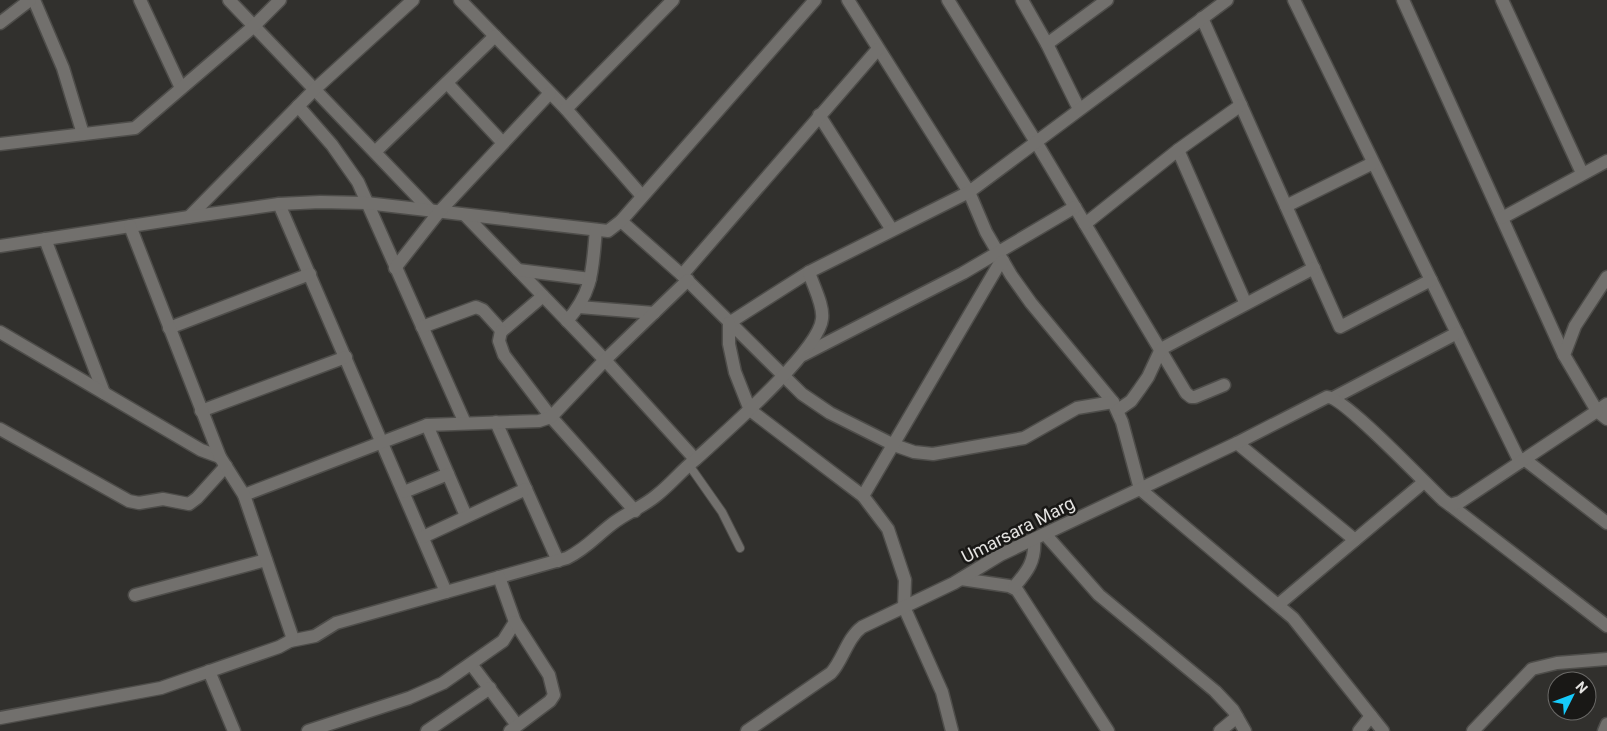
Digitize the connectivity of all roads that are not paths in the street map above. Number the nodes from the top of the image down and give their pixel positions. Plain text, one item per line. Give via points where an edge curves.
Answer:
1 (30, 0) edge
2 (34, 0) edge
3 (140, 0) edge
4 (229, 0) edge
5 (280, 0) edge
6 (413, 0) edge
7 (460, 0) edge
8 (673, 0) edge
9 (815, 0) edge
10 (848, 0) edge
11 (948, 0) edge
12 (1022, 0) edge
13 (1107, 0) edge
14 (1227, 0) edge
15 (1294, 0) edge
16 (1404, 0) edge
17 (1502, 0) edge
18 (1202, 18) junction
19 (0, 23) edge
20 (254, 26) junction
21 (495, 36) junction
22 (1047, 44) junction
23 (878, 49) junction
24 (447, 83) junction
25 (181, 88) junction
26 (315, 89) junction
27 (550, 93) junction
28 (1241, 105) junction
29 (298, 106) junction
30 (1079, 109) junction
31 (566, 110) junction
32 (819, 115) junction
33 (83, 134) junction
34 (1036, 142) junction
35 (504, 143) junction
36 (0, 144) edge
37 (1178, 150) junction
38 (376, 152) junction
39 (1607, 161) edge
40 (1373, 162) junction
41 (1582, 173) junction
42 (969, 192) junction
43 (642, 196) junction
44 (279, 204) junction
45 (366, 204) junction
46 (1075, 206) junction
47 (1286, 206) junction
48 (435, 211) junction
49 (465, 215) junction
50 (189, 217) junction
51 (1502, 218) junction
52 (621, 221) junction
53 (1085, 224) junction
54 (130, 226) junction
55 (596, 230) junction
56 (892, 230) junction
57 (45, 239) junction
58 (0, 246) edge
59 (1001, 257) junction
60 (396, 268) junction
61 (1314, 268) junction
62 (518, 270) junction
63 (808, 272) junction
64 (310, 274) junction
65 (1607, 277) edge
66 (685, 278) junction
67 (590, 279) junction
68 (1431, 280) junction
69 (543, 296) junction
70 (1245, 302) junction
71 (579, 307) junction
72 (654, 313) junction
73 (567, 321) junction
74 (729, 322) junction
75 (422, 327) junction
76 (169, 328) junction
77 (501, 331) junction
78 (0, 332) edge
79 (1457, 333) junction
80 (1161, 349) junction
81 (802, 355) junction
82 (1564, 355) junction
83 (346, 357) junction
84 (605, 360) junction
85 (782, 375) junction
86 (1224, 385) dead end
87 (104, 393) junction
88 (1333, 398) junction
89 (1116, 406) junction
90 (750, 410) junction
91 (201, 411) junction
92 (1604, 411) edge
93 (550, 418) junction
94 (496, 422) junction
95 (465, 423) junction
96 (427, 425) junction
97 (0, 429) edge
98 (382, 441) junction
99 (1237, 443) junction
100 (894, 445) junction
101 (223, 461) junction
102 (1522, 461) junction
103 (692, 462) junction
104 (448, 474) junction
105 (1424, 482) junction
106 (526, 489) junction
107 (1140, 489) junction
108 (404, 492) junction
109 (244, 495) junction
110 (862, 496) junction
111 (1450, 505) junction
112 (635, 511) junction
113 (466, 516) junction
114 (1607, 523) edge
115 (1039, 536) junction
116 (423, 537) junction
117 (1355, 540) junction
118 (740, 548) dead end
119 (266, 560) junction
120 (558, 561) junction
121 (500, 577) junction
122 (962, 579) junction
123 (1014, 587) junction
124 (446, 592) junction
125 (136, 595) dead end
126 (1278, 604) junction
127 (904, 607) junction
128 (515, 622) junction
129 (1607, 626) edge
130 (290, 641) junction
131 (1607, 660) edge
132 (471, 664) junction
133 (209, 671) junction
134 (490, 688) junction
135 (1371, 716) junction
136 (0, 718) edge
137 (1607, 724) edge
138 (334, 727) edge
139 (1244, 727) edge
140 (514, 728) edge
141 (234, 731) edge
142 (308, 731) edge
143 (427, 731) edge
144 (747, 731) edge
145 (952, 731) edge
146 (1108, 731) edge
147 (1220, 731) edge
148 (1359, 731) edge
149 (1383, 731) edge
150 (1472, 731) edge
151 (1604, 731) edge

1 - 19 street
2 - 33 street via 65,74
3 - 25 street
4 - 20 street
5 - 20 street
6 - 26 street
7 - 21 street
8 - 31 street
9 - 43 street
10 - 23 street
11 - 34 street
12 - 22 street
13 - 22 street
14 - 18 street
15 - 40 street
16 - 51 street
17 - 41 street
18 - 28 street
18 - 30 street
20 - 25 street
20 - 26 street
21 - 24 street
21 - 27 street
22 - 30 street
23 - 32 street
23 - 42 street
24 - 35 street
24 - 38 street
25 - 33 street via 135,128
26 - 29 street
26 - 38 street
27 - 31 street
27 - 35 street
28 - 37 street
28 - 47 street
29 - 45 street via 347,165
29 - 50 street
30 - 34 street
31 - 43 street
32 - 56 street
32 - 66 street
33 - 36 street
34 - 42 street
34 - 46 street
35 - 48 street
37 - 53 street
37 - 70 street
38 - 48 street
39 - 41 street
40 - 47 street
40 - 68 street
41 - 51 street
42 - 56 street
42 - 59 street
43 - 52 street
44 - 45 street
44 - 50 street
44 - 64 street
45 - 48 street
45 - 60 street
46 - 53 street
46 - 59 street
47 - 61 street
48 - 49 street
48 - 60 street
49 - 55 street
49 - 62 street
50 - 54 street
51 - 82 street
52 - 55 street via 608,231
52 - 66 street
53 - 80 street
54 - 57 street
54 - 76 street
55 - 67 street
56 - 63 street
57 - 58 street
57 - 87 street
59 - 81 street
59 - 89 street via 1031,304
59 - 100 street
60 - 75 street
61 - 68 street via 1340,327
61 - 70 street
62 - 67 street
62 - 69 street
63 - 74 street
63 - 81 street via 822,310 822,320
64 - 76 street
64 - 83 street
65 - 82 street via 1575,326
66 - 72 street
66 - 74 street
67 - 71 street
68 - 79 street
69 - 73 street
69 - 77 street
70 - 80 street
71 - 72 street
71 - 73 street
72 - 84 street
73 - 84 street
74 - 85 street
74 - 90 street via 734,372
75 - 77 street via 476,307 483,310
75 - 95 street
76 - 91 street
77 - 93 street via 499,341 504,355
78 - 87 street
79 - 88 street, Umarsara Marg
79 - 102 street
80 - 86 street via 1191,397
80 - 89 street via 1144,384 1131,400
81 - 85 street
82 - 92 street
83 - 91 street
83 - 98 street
84 - 93 street
84 - 103 street
85 - 90 street
85 - 100 street via 830,413
87 - 101 street
88 - 99 street, Umarsara Marg via 1327,397
88 - 105 street
89 - 100 street via 1077,408 1024,438 933,454
89 - 107 street
90 - 103 street
90 - 110 street
91 - 101 street
92 - 102 street
93 - 94 street
93 - 112 street
94 - 95 street
94 - 106 street
95 - 96 street
96 - 98 street
96 - 104 street
97 - 101 street via 139,503 163,499 189,504 198,498
98 - 108 street
98 - 109 street
99 - 107 street, Umarsara Marg
99 - 117 street
100 - 110 street
101 - 109 street
102 - 111 street via 1460,502
102 - 114 street
103 - 112 street via 658,495
103 - 118 lane
104 - 108 street
104 - 113 street
105 - 111 street
105 - 117 street
106 - 113 street
106 - 120 street
107 - 115 street, Umarsara Marg
107 - 126 street
108 - 116 street
109 - 119 street
110 - 127 street via 888,529 905,580
111 - 129 street
112 - 120 street via 614,522 584,550
113 - 116 street
115 - 122 street, Umarsara Marg via 990,560
115 - 123 street via 1033,560
115 - 139 street via 1100,594 1215,691
116 - 124 street
117 - 126 street
119 - 125 street
119 - 130 street via 292,636
120 - 121 street
121 - 124 street
121 - 128 street
122 - 123 street
122 - 127 street, Umarsara Marg
123 - 146 street
124 - 130 street via 336,623 315,636
126 - 135 street via 1293,618
127 - 144 street, Umarsara Marg via 858,630 831,674
127 - 145 street via 942,692
128 - 132 street via 503,641
128 - 140 street via 549,674 554,694 550,701
130 - 133 street
131 - 150 street via 1557,663 1532,669
132 - 134 street
132 - 138 street via 443,683
133 - 136 street via 160,688
133 - 141 street
134 - 140 street
134 - 143 street
135 - 148 street
135 - 149 street
137 - 151 street
138 - 142 street
139 - 147 street

